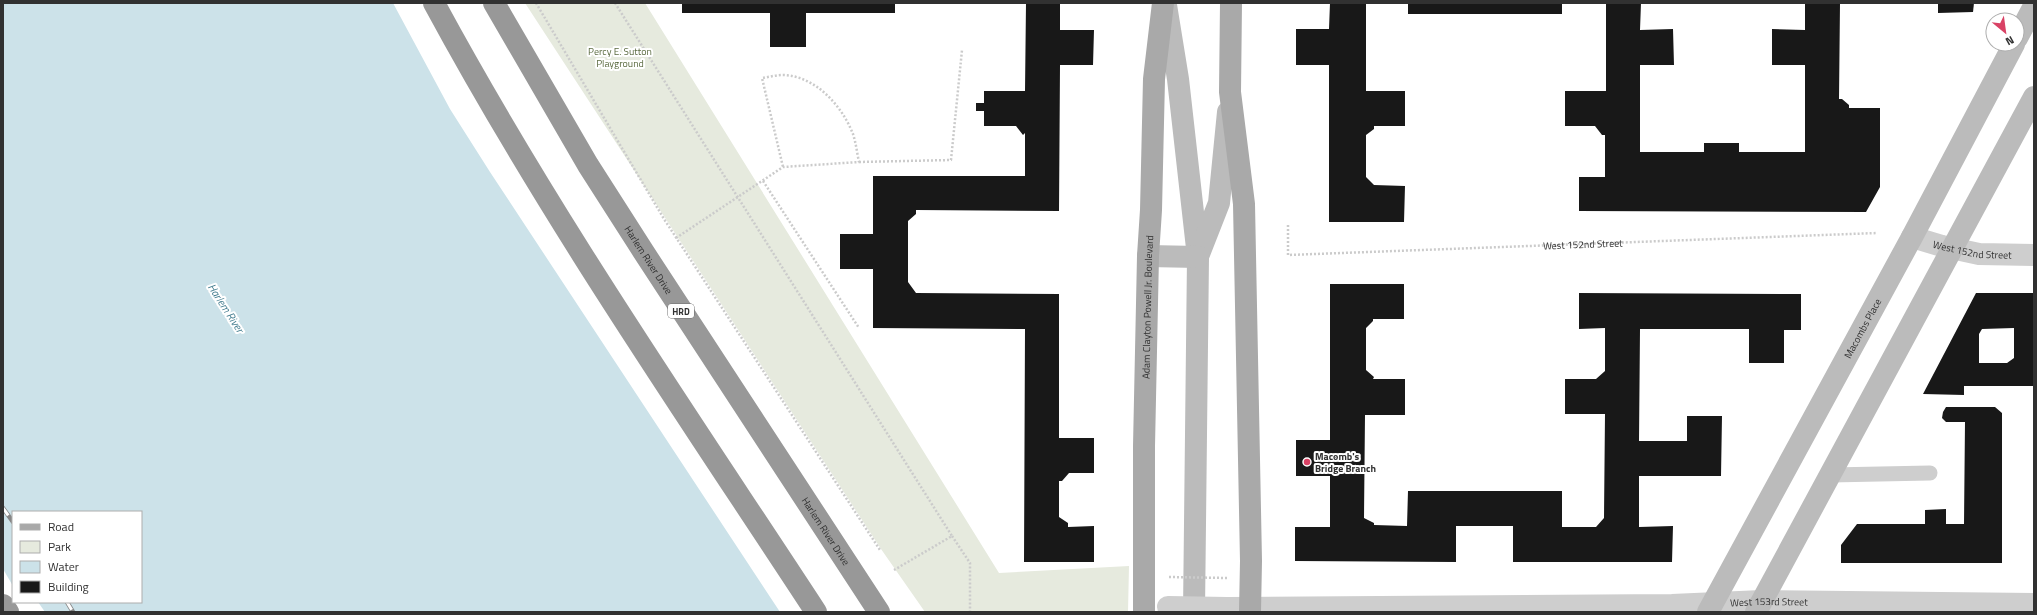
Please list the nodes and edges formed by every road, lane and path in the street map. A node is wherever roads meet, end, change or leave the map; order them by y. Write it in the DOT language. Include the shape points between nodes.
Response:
graph roads {
  1 [pos="434,3"];
  2 [pos="494,3"];
  3 [pos="536,3"];
  4 [pos="615,3"];
  5 [pos="1164,3"];
  6 [pos="1231,3"];
  7 [pos="2034,6"];
  8 [pos="2025,23"];
  9 [pos="962,50"];
  10 [pos="2010,52"];
  11 [pos="1230,92"];
  12 [pos="2034,97"];
  13 [pos="859,162"];
  14 [pos="783,167"];
  15 [pos="763,181"];
  16 [pos="738,198"];
  17 [pos="1288,225"];
  18 [pos="1877,233"];
  19 [pos="676,238"];
  20 [pos="1912,238"];
  21 [pos="1954,248"];
  22 [pos="2034,255"];
  23 [pos="1148,256"];
  24 [pos="1198,256"];
  25 [pos="859,328"];
  26 [pos="1930,473"];
  27 [pos="1830,475"];
  28 [pos="952,536"];
  29 [pos="880,550"];
  30 [pos="894,570"];
  31 [pos="1169,577"];
  32 [pos="1227,578"];
  33 [pos="3,604"];
  34 [pos="2034,604"];
  35 [pos="1711,607"];
  36 [pos="1759,607"];
  37 [pos="1144,610"];
  38 [pos="1250,610"];
  39 [pos="8,612"];
  40 [pos="816,612"];
  41 [pos="878,612"];
  42 [pos="970,612"];
  43 [pos="1194,612"];
  1 -- 40 [label="highway" via="493,107 586,260"];
  2 -- 41 [label="highway, Harlem River Drive / HRD" via="588,165"];
  3 -- 19 [label="path"];
  4 -- 16 [label="path"];
  5 -- 23 [label="main road, Adam Clayton Powell Jr. Boulevard" via="1154,79"];
  5 -- 24 [label="main road, Adam Clayton Powell Jr. Boulevard" via="1178,80"];
  6 -- 11 [label="main road, Adam Clayton Powell Jr. Boulevard"];
  7 -- 8 [label="main road"];
  9 -- 13 [label="path" via="951,160"];
  10 -- 20 [label="main road, Macombs Place"];
  11 -- 24 [label="main road, Adam Clayton Powell Jr. Boulevard" via="1219,203"];
  11 -- 38 [label="main road, Adam Clayton Powell Jr. Boulevard" via="1244,204 1252,561"];
  12 -- 21 [label="main road"];
  13 -- 14 [label="path"];
  13 -- 14 [label="path" via="853,135 842,113 822,91 808,81 784,75 762,78"];
  14 -- 15 [label="path"];
  15 -- 16 [label="path"];
  15 -- 25 [label="path"];
  16 -- 19 [label="path"];
  16 -- 28 [label="path"];
  17 -- 18 [label="path, West 152nd Street" via="1288,255"];
  19 -- 29 [label="path"];
  20 -- 21 [label="street, West 152nd Street"];
  20 -- 35 [label="main road, Macombs Place"];
  21 -- 22 [label="street, West 152nd Street" via="1979,254"];
  21 -- 27 [label="main road"];
  23 -- 24 [label="main road"];
  23 -- 37 [label="main road, Adam Clayton Powell Jr. Boulevard"];
  24 -- 43 [label="main road, Adam Clayton Powell Jr. Boulevard"];
  26 -- 27 [label="lane"];
  27 -- 36 [label="main road"];
  28 -- 30 [label="path"];
  28 -- 42 [label="path" via="970,563"];
  31 -- 32 [label="path, bridge"];
  33 -- 39 [label="highway"];
  34 -- 36 [label="street, West 153rd Street"];
  35 -- 36 [label="street, West 153rd Street"];
  35 -- 38 [label="street, West 153rd Street" via="1672,605"];
  37 -- 38 [label="street, West 153rd Street, bridge" via="1168,607"];
}
